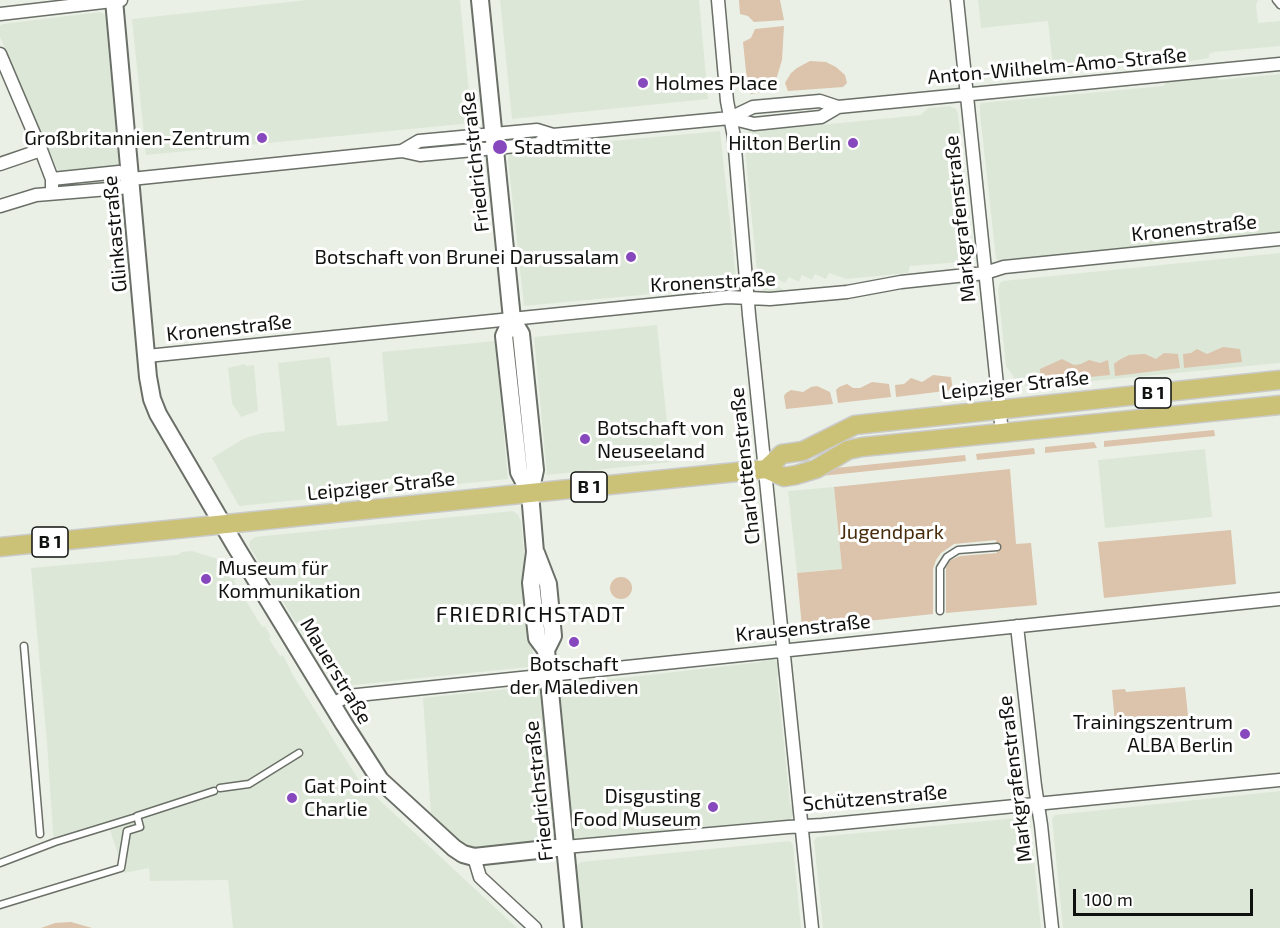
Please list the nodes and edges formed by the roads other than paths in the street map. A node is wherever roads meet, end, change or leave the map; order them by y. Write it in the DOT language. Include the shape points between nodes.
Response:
graph roads {
  1 [pos="116,0"];
  2 [pos="480,0"];
  3 [pos="718,0"];
  4 [pos="957,0"];
  5 [pos="1276,0"];
  6 [pos="1280,5"];
  7 [pos="0,14"];
  8 [pos="0,54"];
  9 [pos="1280,64"];
  10 [pos="967,94"];
  11 [pos="730,118"];
  12 [pos="494,141"];
  13 [pos="41,150"];
  14 [pos="0,164"];
  15 [pos="52,178"];
  16 [pos="131,178"];
  17 [pos="52,193"];
  18 [pos="0,206"];
  19 [pos="1280,239"];
  20 [pos="985,273"];
  21 [pos="748,298"];
  22 [pos="512,319"];
  23 [pos="147,356"];
  24 [pos="1280,380"];
  25 [pos="1280,405"];
  26 [pos="999,409"];
  27 [pos="1002,433"];
  28 [pos="766,469"];
  29 [pos="530,493"];
  30 [pos="222,525"];
  31 [pos="0,547"];
  32 [pos="997,547"];
  33 [pos="1280,599"];
  34 [pos="940,611"];
  35 [pos="1017,626"];
  36 [pos="24,646"];
  37 [pos="784,650"];
  38 [pos="548,675"];
  39 [pos="332,704"];
  40 [pos="299,753"];
  41 [pos="1280,780"];
  42 [pos="1038,804"];
  43 [pos="134,818"];
  44 [pos="802,827"];
  45 [pos="40,834"];
  46 [pos="566,847"];
  47 [pos="474,857"];
  48 [pos="0,863"];
  49 [pos="0,905"];
  50 [pos="535,928"];
  51 [pos="573,928"];
  52 [pos="812,928"];
  53 [pos="1052,928"];
  1 -- 7 [label="street"];
  1 -- 16 [label="street, Glinkastraße"];
  2 -- 12 [label="street, Friedrichstraße"];
  3 -- 11 [label="street, Charlottenstraße"];
  4 -- 10 [label="street, Markgrafenstraße"];
  5 -- 6 [label="lane"];
  8 -- 13 [label="street"];
  9 -- 10 [label="street, Anton-Wilhelm-Amo-Straße"];
  10 -- 11 [label="street, Anton-Wilhelm-Amo-Straße" via="838,107 822,117 754,124"];
  10 -- 20 [label="street, Markgrafenstraße"];
  11 -- 12 [label="street, Anton-Wilhelm-Amo-Straße" via="550,135 537,130"];
  11 -- 21 [label="street, Charlottenstraße"];
  12 -- 16 [label="street, Anton-Wilhelm-Amo-Straße" via="418,141 402,151"];
  12 -- 22 [label="street, Friedrichstraße"];
  13 -- 14 [label="street"];
  13 -- 15 [label="street"];
  15 -- 16 [label="street, Anton-Wilhelm-Amo-Straße" via="119,172"];
  15 -- 17 [label="street"];
  16 -- 17 [label="street, Anton-Wilhelm-Amo-Straße" via="121,188"];
  16 -- 23 [label="street, Glinkastraße"];
  17 -- 18 [label="street, Anton-Wilhelm-Amo-Straße"];
  19 -- 20 [label="street, Kronenstraße" via="1004,267"];
  20 -- 21 [label="street, Kronenstraße" via="847,292"];
  20 -- 26 [label="street, Markgrafenstraße"];
  21 -- 22 [label="street, Kronenstraße"];
  21 -- 28 [label="street, Charlottenstraße"];
  22 -- 23 [label="street, Kronenstraße"];
  22 -- 29 [label="street, Friedrichstraße" via="505,339 519,472"];
  23 -- 30 [label="street, Mauerstraße" via="156,409"];
  24 -- 26 [label="main road, Leipziger Straße / B 1"];
  25 -- 27 [label="main road, Leipziger Straße / B 1"];
  26 -- 27 [label="street, Markgrafenstraße"];
  26 -- 28 [label="main road, Leipziger Straße / B 1" via="855,425 803,451 782,454"];
  27 -- 28 [label="main road, Leipziger Straße / B 1" via="862,447 816,468 784,477"];
  28 -- 29 [label="main road, Leipziger Straße / B 1"];
  28 -- 37 [label="street, Charlottenstraße"];
  29 -- 30 [label="main road, Leipziger Straße / B 1"];
  29 -- 38 [label="street, Friedrichstraße" via="536,635 546,650"];
  30 -- 31 [label="main road, Leipziger Straße / B 1"];
  30 -- 39 [label="street, Mauerstraße"];
  32 -- 34 [label="lane" via="958,550 947,557 940,568"];
  33 -- 35 [label="street, Krausenstraße"];
  35 -- 37 [label="street, Krausenstraße"];
  35 -- 42 [label="street, Markgrafenstraße"];
  36 -- 45 [label="lane"];
  37 -- 38 [label="street, Krausenstraße"];
  37 -- 44 [label="street, Charlottenstraße"];
  38 -- 39 [label="street, Krausenstraße" via="348,696"];
  38 -- 46 [label="street, Friedrichstraße"];
  39 -- 47 [label="street, Mauerstraße" via="380,780 454,848"];
  40 -- 49 [label="lane" via="249,784 217,790 137,816 140,827 127,831 121,868"];
  41 -- 42 [label="street, Schützenstraße"];
  42 -- 44 [label="street, Schützenstraße"];
  42 -- 53 [label="street, Markgrafenstraße"];
  43 -- 48 [label="lane"];
  44 -- 46 [label="street, Schützenstraße"];
  44 -- 52 [label="street, Charlottenstraße"];
  46 -- 47 [label="street, Schützenstraße"];
  46 -- 51 [label="street, Friedrichstraße"];
  47 -- 50 [label="street" via="480,877"];
}
